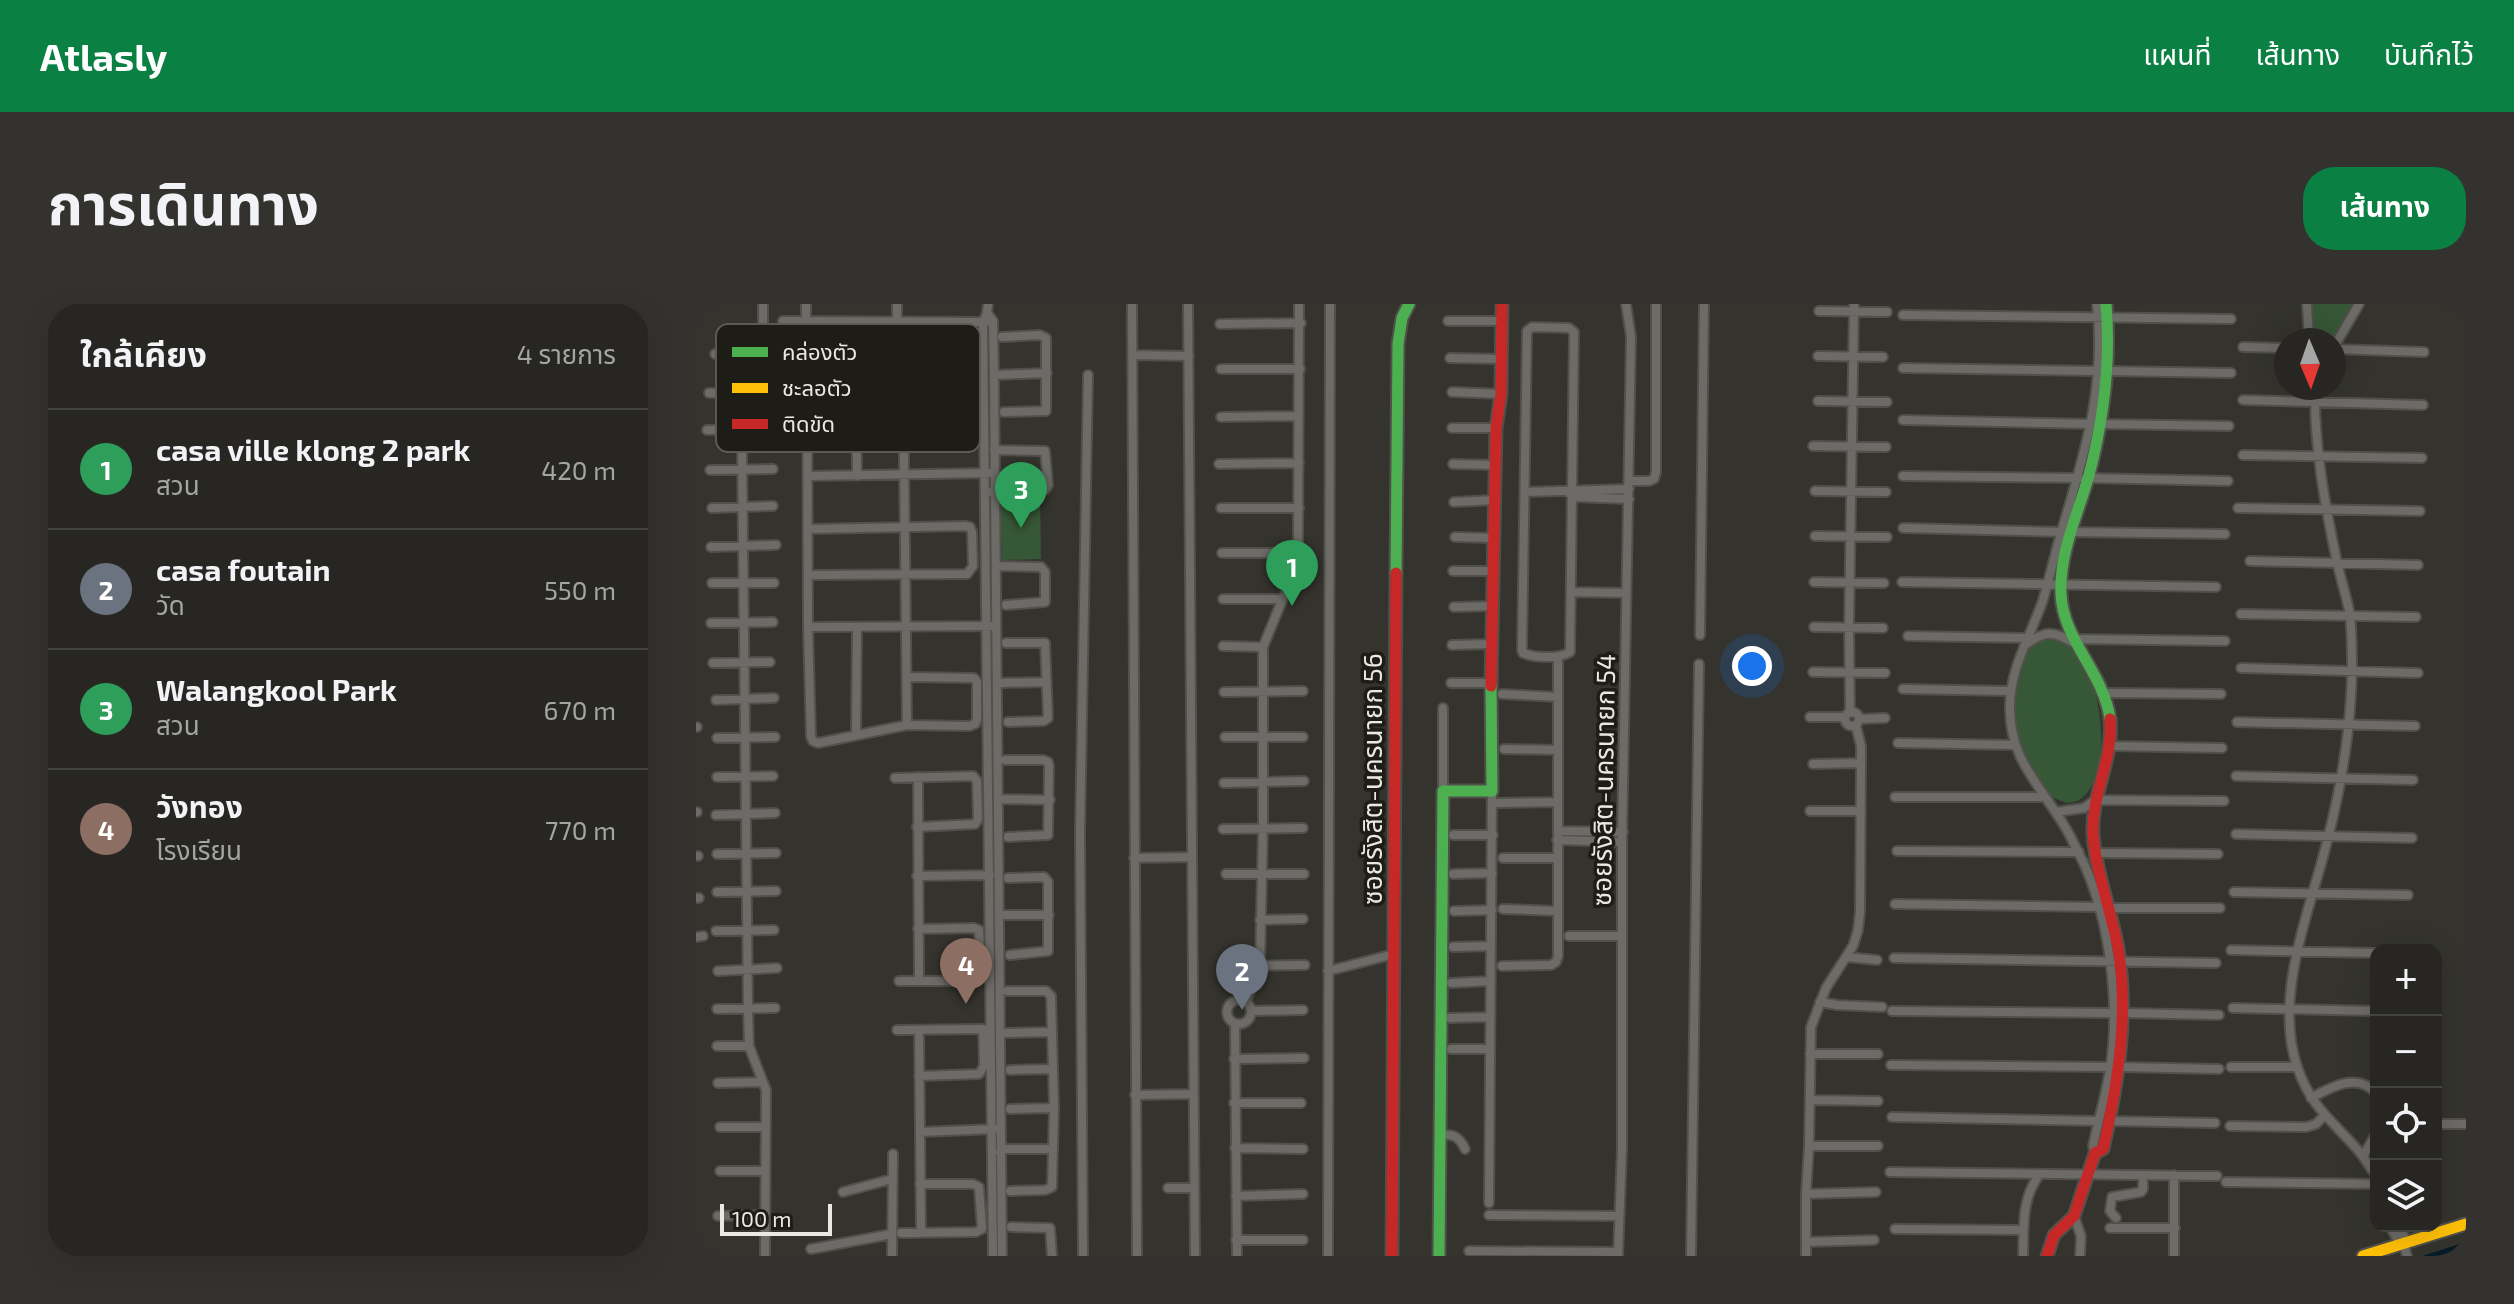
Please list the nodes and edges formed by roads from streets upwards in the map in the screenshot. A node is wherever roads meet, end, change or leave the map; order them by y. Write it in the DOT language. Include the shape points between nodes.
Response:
graph roads {
  1 [pos="763,304"];
  2 [pos="806,304"];
  3 [pos="897,304"];
  4 [pos="1132,304"];
  5 [pos="1188,304"];
  6 [pos="1299,304"];
  7 [pos="1330,304"];
  8 [pos="1409,304"];
  9 [pos="1502,304"];
  10 [pos="1626,304"];
  11 [pos="1656,304"];
  12 [pos="1704,304"];
  13 [pos="2097,304"];
  14 [pos="2106,304"];
  15 [pos="2307,304"];
  16 [pos="2359,304"];
  17 [pos="1854,308"];
  18 [pos="1819,311"];
  19 [pos="1887,312"];
  20 [pos="988,315"];
  21 [pos="1903,315"];
  22 [pos="2103,318"];
  23 [pos="2231,319"];
  24 [pos="783,321"];
  25 [pos="806,321"];
  26 [pos="1448,321"];
  27 [pos="1502,321"];
  28 [pos="897,322"];
  29 [pos="1301,323"];
  30 [pos="765,324"];
  31 [pos="1220,324"];
  32 [pos="2308,328"];
  33 [pos="2345,328"];
  34 [pos="1002,337"];
  35 [pos="2243,347"];
  36 [pos="2274,348"];
  37 [pos="2346,349"];
  38 [pos="2424,352"];
  39 [pos="1132,355"];
  40 [pos="1189,356"];
  41 [pos="1818,356"];
  42 [pos="1853,356"];
  43 [pos="1883,357"];
  44 [pos="1450,358"];
  45 [pos="1501,359"];
  46 [pos="1903,368"];
  47 [pos="1221,369"];
  48 [pos="1300,369"];
  49 [pos="2103,371"];
  50 [pos="1047,373"];
  51 [pos="2231,373"];
  52 [pos="994,375"];
  53 [pos="1088,375"];
  54 [pos="1452,392"];
  55 [pos="709,393"];
  56 [pos="716,393"];
  57 [pos="1501,394"];
  58 [pos="2243,400"];
  59 [pos="1818,401"];
  60 [pos="1853,401"];
  61 [pos="1887,402"];
  62 [pos="2315,402"];
  63 [pos="2423,405"];
  64 [pos="1004,412"];
  65 [pos="1299,416"];
  66 [pos="1221,417"];
  67 [pos="1903,420"];
  68 [pos="2097,424"];
  69 [pos="2229,426"];
  70 [pos="1452,428"];
  71 [pos="1496,428"];
  72 [pos="707,430"];
  73 [pos="716,430"];
  74 [pos="1813,446"];
  75 [pos="1852,447"];
  76 [pos="1886,447"];
  77 [pos="994,450"];
  78 [pos="743,452"];
  79 [pos="808,452"];
  80 [pos="857,452"];
  81 [pos="905,452"];
  82 [pos="2243,455"];
  83 [pos="2319,456"];
  84 [pos="2422,458"];
  85 [pos="1299,463"];
  86 [pos="1219,464"];
  87 [pos="1453,464"];
  88 [pos="1496,465"];
  89 [pos="743,469"];
  90 [pos="773,469"];
  91 [pos="710,470"];
  92 [pos="990,473"];
  93 [pos="905,475"];
  94 [pos="808,476"];
  95 [pos="857,476"];
  96 [pos="1903,476"];
  97 [pos="2084,478"];
  98 [pos="2228,481"];
  99 [pos="1629,490"];
  100 [pos="1815,491"];
  101 [pos="990,492"];
  102 [pos="1525,492"];
  103 [pos="1851,492"];
  104 [pos="1886,492"];
  105 [pos="1572,493"];
  106 [pos="1495,500"];
  107 [pos="1454,502"];
  108 [pos="773,506"];
  109 [pos="744,507"];
  110 [pos="712,508"];
  111 [pos="1221,508"];
  112 [pos="1299,508"];
  113 [pos="2238,508"];
  114 [pos="2327,510"];
  115 [pos="2420,511"];
  116 [pos="906,528"];
  117 [pos="1903,528"];
  118 [pos="808,529"];
  119 [pos="2067,532"];
  120 [pos="2225,534"];
  121 [pos="1815,536"];
  122 [pos="1455,537"];
  123 [pos="1851,537"];
  124 [pos="1887,537"];
  125 [pos="1494,538"];
  126 [pos="776,545"];
  127 [pos="744,546"];
  128 [pos="711,547"];
  129 [pos="1222,553"];
  130 [pos="1298,553"];
  131 [pos="2250,561"];
  132 [pos="2337,564"];
  133 [pos="2418,565"];
  134 [pos="996,566"];
  135 [pos="1453,571"];
  136 [pos="1493,571"];
  137 [pos="808,575"];
  138 [pos="906,575"];
  139 [pos="1814,582"];
  140 [pos="1902,582"];
  141 [pos="712,583"];
  142 [pos="745,583"];
  143 [pos="774,583"];
  144 [pos="1850,583"];
  145 [pos="1884,583"];
  146 [pos="2054,585"];
  147 [pos="2216,587"];
  148 [pos="1571,592"];
  149 [pos="1626,593"];
  150 [pos="1223,599"];
  151 [pos="1282,599"];
  152 [pos="1006,605"];
  153 [pos="1493,606"];
  154 [pos="1454,607"];
  155 [pos="2241,614"];
  156 [pos="2350,616"];
  157 [pos="2416,617"];
  158 [pos="773,622"];
  159 [pos="711,623"];
  160 [pos="745,623"];
  161 [pos="992,626"];
  162 [pos="808,627"];
  163 [pos="857,627"];
  164 [pos="906,627"];
  165 [pos="1814,627"];
  166 [pos="1849,627"];
  167 [pos="1883,628"];
  168 [pos="1700,635"];
  169 [pos="1908,636"];
  170 [pos="2225,641"];
  171 [pos="2025,642"];
  172 [pos="2075,642"];
  173 [pos="1006,643"];
  174 [pos="1491,644"];
  175 [pos="1452,645"];
  176 [pos="1223,646"];
  177 [pos="1263,647"];
  178 [pos="1558,656"];
  179 [pos="770,662"];
  180 [pos="713,663"];
  181 [pos="745,663"];
  182 [pos="1699,664"];
  183 [pos="2241,668"];
  184 [pos="2352,671"];
  185 [pos="1813,672"];
  186 [pos="1849,673"];
  187 [pos="1885,673"];
  188 [pos="2418,673"];
  189 [pos="908,677"];
  190 [pos="1047,682"];
  191 [pos="998,683"];
  192 [pos="1451,683"];
  193 [pos="1492,683"];
  194 [pos="1903,689"];
  195 [pos="1263,691"];
  196 [pos="1303,691"];
  197 [pos="2010,691"];
  198 [pos="1224,692"];
  199 [pos="2105,693"];
  200 [pos="1502,694"];
  201 [pos="2221,694"];
  202 [pos="1558,697"];
  203 [pos="774,698"];
  204 [pos="745,699"];
  205 [pos="716,700"];
  206 [pos="1443,708"];
  207 [pos="1848,715"];
  208 [pos="1810,717"];
  209 [pos="1885,718"];
  210 [pos="1008,722"];
  211 [pos="1858,722"];
  212 [pos="2237,722"];
  213 [pos="907,725"];
  214 [pos="2348,725"];
  215 [pos="2415,726"];
  216 [pos="856,735"];
  217 [pos="775,737"];
  218 [pos="1225,737"];
  219 [pos="1262,737"];
  220 [pos="1303,737"];
  221 [pos="717,738"];
  222 [pos="746,738"];
  223 [pos="1898,743"];
  224 [pos="2015,745"];
  225 [pos="2111,746"];
  226 [pos="2222,748"];
  227 [pos="1504,749"];
  228 [pos="1558,750"];
  229 [pos="1005,760"];
  230 [pos="1861,763"];
  231 [pos="1813,764"];
  232 [pos="746,776"];
  233 [pos="773,776"];
  234 [pos="2236,776"];
  235 [pos="717,777"];
  236 [pos="918,777"];
  237 [pos="895,778"];
  238 [pos="2341,779"];
  239 [pos="2413,780"];
  240 [pos="1304,781"];
  241 [pos="1263,782"];
  242 [pos="1224,783"];
  243 [pos="1443,791"];
  244 [pos="1492,791"];
  245 [pos="1895,797"];
  246 [pos="2044,797"];
  247 [pos="998,799"];
  248 [pos="1050,800"];
  249 [pos="2095,800"];
  250 [pos="2224,801"];
  251 [pos="1557,802"];
  252 [pos="1498,803"];
  253 [pos="1810,811"];
  254 [pos="1861,811"];
  255 [pos="2056,812"];
  256 [pos="775,813"];
  257 [pos="747,814"];
  258 [pos="716,815"];
  259 [pos="917,827"];
  260 [pos="1263,827"];
  261 [pos="1303,828"];
  262 [pos="1223,829"];
  263 [pos="2236,834"];
  264 [pos="1453,835"];
  265 [pos="1493,835"];
  266 [pos="1558,835"];
  267 [pos="2329,836"];
  268 [pos="1008,837"];
  269 [pos="1622,837"];
  270 [pos="2412,838"];
  271 [pos="1897,851"];
  272 [pos="2079,852"];
  273 [pos="776,853"];
  274 [pos="2095,853"];
  275 [pos="717,854"];
  276 [pos="747,854"];
  277 [pos="2218,854"];
  278 [pos="1192,857"];
  279 [pos="1134,858"];
  280 [pos="1503,858"];
  281 [pos="1557,858"];
  282 [pos="1262,873"];
  283 [pos="1492,873"];
  284 [pos="1226,874"];
  285 [pos="1304,874"];
  286 [pos="1453,874"];
  287 [pos="988,875"];
  288 [pos="917,876"];
  289 [pos="1004,876"];
  290 [pos="776,891"];
  291 [pos="717,892"];
  292 [pos="747,892"];
  293 [pos="2234,892"];
  294 [pos="2314,894"];
  295 [pos="2408,895"];
  296 [pos="1895,904"];
  297 [pos="2104,907"];
  298 [pos="2220,908"];
  299 [pos="1503,909"];
  300 [pos="1492,910"];
  301 [pos="1454,911"];
  302 [pos="1557,911"];
  303 [pos="999,915"];
  304 [pos="1049,915"];
  305 [pos="1303,919"];
  306 [pos="1260,920"];
  307 [pos="918,929"];
  308 [pos="747,930"];
  309 [pos="774,930"];
  310 [pos="716,931"];
  311 [pos="1569,936"];
  312 [pos="1622,936"];
  313 [pos="1491,946"];
  314 [pos="1453,947"];
  315 [pos="2231,950"];
  316 [pos="2298,952"];
  317 [pos="2370,953"];
  318 [pos="1394,954"];
  319 [pos="1010,955"];
  320 [pos="1847,957"];
  321 [pos="1894,958"];
  322 [pos="1877,960"];
  323 [pos="2115,961"];
  324 [pos="2216,963"];
  325 [pos="1260,965"];
  326 [pos="1305,965"];
  327 [pos="1227,966"];
  328 [pos="1502,966"];
  329 [pos="777,968"];
  330 [pos="748,969"];
  331 [pos="718,971"];
  332 [pos="1328,971"];
  333 [pos="899,981"];
  334 [pos="919,981"];
  335 [pos="1491,981"];
  336 [pos="1451,983"];
  337 [pos="1007,991"];
  338 [pos="1820,1002"];
  339 [pos="1248,1006"];
  340 [pos="1882,1007"];
  341 [pos="775,1008"];
  342 [pos="2233,1008"];
  343 [pos="717,1009"];
  344 [pos="748,1009"];
  345 [pos="2289,1009"];
  346 [pos="1303,1010"];
  347 [pos="1892,1011"];
  348 [pos="2370,1011"];
  349 [pos="2118,1013"];
  350 [pos="2219,1015"];
  351 [pos="1490,1017"];
  352 [pos="1450,1018"];
  353 [pos="1235,1024"];
  354 [pos="897,1030"];
  355 [pos="919,1030"];
  356 [pos="1052,1032"];
  357 [pos="1001,1033"];
  358 [pos="717,1046"];
  359 [pos="749,1046"];
  360 [pos="1451,1049"];
  361 [pos="1490,1049"];
  362 [pos="1810,1054"];
  363 [pos="1878,1054"];
  364 [pos="1304,1058"];
  365 [pos="1234,1059"];
  366 [pos="1891,1065"];
  367 [pos="2115,1067"];
  368 [pos="2231,1067"];
  369 [pos="2297,1067"];
  370 [pos="1053,1069"];
  371 [pos="2219,1069"];
  372 [pos="1010,1070"];
  373 [pos="919,1076"];
  374 [pos="763,1082"];
  375 [pos="718,1083"];
  376 [pos="2371,1088"];
  377 [pos="1193,1094"];
  378 [pos="1135,1095"];
  379 [pos="2311,1098"];
  380 [pos="1810,1100"];
  381 [pos="1878,1101"];
  382 [pos="1234,1103"];
  383 [pos="1301,1103"];
  384 [pos="1054,1108"];
  385 [pos="1010,1109"];
  386 [pos="2324,1116"];
  387 [pos="1892,1117"];
  388 [pos="2104,1121"];
  389 [pos="2215,1123"];
  390 [pos="2442,1124"];
  391 [pos="2466,1124"];
  392 [pos="2230,1126"];
  393 [pos="720,1127"];
  394 [pos="765,1127"];
  395 [pos="996,1129"];
  396 [pos="920,1132"];
  397 [pos="1440,1135"];
  398 [pos="2370,1144"];
  399 [pos="1809,1146"];
  400 [pos="1878,1146"];
  401 [pos="1235,1148"];
  402 [pos="1001,1149"];
  403 [pos="1053,1149"];
  404 [pos="1303,1149"];
  405 [pos="1465,1149"];
  406 [pos="893,1154"];
  407 [pos="2363,1156"];
  408 [pos="992,1170"];
  409 [pos="720,1171"];
  410 [pos="765,1171"];
  411 [pos="2370,1171"];
  412 [pos="1890,1172"];
  413 [pos="2040,1174"];
  414 [pos="2087,1174"];
  415 [pos="2143,1175"];
  416 [pos="2174,1175"];
  417 [pos="2217,1176"];
  418 [pos="892,1179"];
  419 [pos="2226,1182"];
  420 [pos="2370,1182"];
  421 [pos="920,1184"];
  422 [pos="1168,1188"];
  423 [pos="1194,1188"];
  424 [pos="1010,1191"];
  425 [pos="843,1192"];
  426 [pos="1876,1192"];
  427 [pos="1303,1194"];
  428 [pos="1806,1194"];
  429 [pos="1236,1196"];
  430 [pos="1489,1203"];
  431 [pos="765,1215"];
  432 [pos="1489,1215"];
  433 [pos="718,1216"];
  434 [pos="1619,1216"];
  435 [pos="2074,1216"];
  436 [pos="2116,1218"];
  437 [pos="2466,1224"];
  438 [pos="1011,1227"];
  439 [pos="2110,1228"];
  440 [pos="2175,1228"];
  441 [pos="1895,1229"];
  442 [pos="2023,1230"];
  443 [pos="921,1233"];
  444 [pos="897,1234"];
  445 [pos="1236,1240"];
  446 [pos="1303,1240"];
  447 [pos="1874,1240"];
  448 [pos="1806,1242"];
  449 [pos="2404,1248"];
  450 [pos="811,1249"];
  451 [pos="1469,1251"];
  452 [pos="1618,1254"];
  453 [pos="765,1256"];
  454 [pos="892,1256"];
  455 [pos="993,1256"];
  456 [pos="1002,1256"];
  457 [pos="1052,1256"];
  458 [pos="1083,1256"];
  459 [pos="1137,1256"];
  460 [pos="1195,1256"];
  461 [pos="1237,1256"];
  462 [pos="1328,1256"];
  463 [pos="1392,1256"];
  464 [pos="1439,1256"];
  465 [pos="1691,1256"];
  466 [pos="1806,1256"];
  467 [pos="2023,1256"];
  468 [pos="2047,1256"];
  469 [pos="2080,1256"];
  470 [pos="2174,1256"];
  471 [pos="2363,1256"];
  1 -- 30 [label="street"];
  2 -- 25 [label="street"];
  3 -- 28 [label="street"];
  4 -- 39 [label="street"];
  5 -- 40 [label="street"];
  6 -- 29 [label="street"];
  7 -- 332 [label="street"];
  8 -- 318 [label="street, ซอยรังสิต-นครนายก 56" via="1398,344"];
  9 -- 27 [label="street"];
  10 -- 99 [label="street, ซอยรังสิต-นครนายก 54" via="1631,337"];
  11 -- 99 [label="street" via="1656,472 1654,479"];
  12 -- 168 [label="street"];
  13 -- 22 [label="street"];
  14 -- 22 [label="street"];
  15 -- 32 [label="street"];
  16 -- 33 [label="street"];
  17 -- 18 [label="street"];
  17 -- 19 [label="street"];
  17 -- 42 [label="street"];
  20 -- 28 [label="street"];
  20 -- 52 [label="street"];
  20 -- 92 [label="street"];
  21 -- 22 [label="street"];
  22 -- 23 [label="street"];
  22 -- 49 [label="street"];
  24 -- 25 [label="street"];
  25 -- 28 [label="street"];
  26 -- 27 [label="street"];
  27 -- 45 [label="street"];
  29 -- 31 [label="street"];
  29 -- 48 [label="street"];
  34 -- 50 [label="street" via="1044,336"];
  35 -- 36 [label="street"];
  37 -- 38 [label="street"];
  39 -- 40 [label="street"];
  39 -- 279 [label="street"];
  40 -- 278 [label="street"];
  41 -- 42 [label="street"];
  42 -- 43 [label="street"];
  42 -- 60 [label="street"];
  44 -- 45 [label="street"];
  45 -- 57 [label="street"];
  46 -- 49 [label="street"];
  47 -- 48 [label="street"];
  48 -- 65 [label="street"];
  49 -- 51 [label="street"];
  49 -- 68 [label="street"];
  50 -- 52 [label="street"];
  50 -- 64 [label="street" via="1046,411"];
  52 -- 77 [label="street"];
  53 -- 458 [label="street" via="1080,834"];
  54 -- 57 [label="street"];
  55 -- 56 [label="street"];
  57 -- 71 [label="street"];
  58 -- 62 [label="street"];
  59 -- 60 [label="street"];
  60 -- 61 [label="street"];
  60 -- 75 [label="street"];
  62 -- 63 [label="street"];
  62 -- 83 [label="street"];
  65 -- 66 [label="street"];
  65 -- 85 [label="street"];
  67 -- 68 [label="street"];
  68 -- 69 [label="street"];
  68 -- 97 [label="street"];
  70 -- 71 [label="street"];
  71 -- 88 [label="street"];
  72 -- 73 [label="street"];
  74 -- 75 [label="street"];
  75 -- 76 [label="street"];
  75 -- 103 [label="street"];
  77 -- 92 [label="street"];
  77 -- 101 [label="street" via="1045,451 1048,485 1045,490"];
  78 -- 89 [label="street"];
  79 -- 94 [label="street"];
  80 -- 95 [label="street"];
  81 -- 93 [label="street"];
  82 -- 83 [label="street"];
  83 -- 84 [label="street"];
  83 -- 114 [label="street"];
  85 -- 86 [label="street"];
  85 -- 112 [label="street"];
  87 -- 88 [label="street"];
  88 -- 106 [label="street"];
  89 -- 90 [label="street"];
  89 -- 91 [label="street"];
  89 -- 109 [label="street"];
  92 -- 93 [label="street"];
  92 -- 101 [label="street"];
  93 -- 95 [label="street"];
  93 -- 116 [label="street"];
  94 -- 95 [label="street"];
  94 -- 118 [label="street"];
  96 -- 97 [label="street"];
  97 -- 98 [label="street"];
  97 -- 119 [label="street"];
  99 -- 105 [label="street"];
  99 -- 149 [label="street, ซอยรังสิต-นครนายก 54"];
  100 -- 103 [label="street"];
  101 -- 134 [label="street"];
  101 -- 161 [label="street"];
  102 -- 105 [label="street"];
  102 -- 105 [label="street" via="1527,331 1532,327 1574,332"];
  102 -- 178 [label="street" via="1523,653"];
  103 -- 104 [label="street"];
  103 -- 123 [label="street"];
  105 -- 148 [label="street"];
  106 -- 107 [label="street"];
  106 -- 125 [label="street"];
  108 -- 109 [label="street"];
  109 -- 110 [label="street"];
  109 -- 127 [label="street"];
  111 -- 112 [label="street"];
  112 -- 130 [label="street"];
  113 -- 114 [label="street"];
  114 -- 115 [label="street"];
  114 -- 132 [label="street"];
  116 -- 118 [label="street"];
  116 -- 138 [label="street"];
  116 -- 138 [label="street" via="970,527 973,543 973,566 967,574"];
  117 -- 119 [label="street"];
  118 -- 137 [label="street"];
  119 -- 120 [label="street"];
  119 -- 146 [label="street"];
  121 -- 123 [label="street"];
  122 -- 125 [label="street"];
  123 -- 124 [label="street"];
  123 -- 144 [label="street"];
  125 -- 136 [label="street"];
  126 -- 127 [label="street"];
  127 -- 128 [label="street"];
  127 -- 142 [label="street"];
  129 -- 130 [label="street"];
  130 -- 151 [label="street"];
  131 -- 132 [label="street"];
  132 -- 133 [label="street"];
  132 -- 156 [label="street"];
  134 -- 152 [label="street" via="1041,567 1045,572 1043,604"];
  134 -- 161 [label="street"];
  135 -- 136 [label="street"];
  136 -- 153 [label="street"];
  137 -- 138 [label="street"];
  137 -- 162 [label="street"];
  138 -- 164 [label="street"];
  139 -- 144 [label="street"];
  140 -- 146 [label="street"];
  141 -- 142 [label="street"];
  142 -- 143 [label="street"];
  142 -- 160 [label="street"];
  144 -- 145 [label="street"];
  144 -- 166 [label="street"];
  146 -- 147 [label="street"];
  146 -- 171 [label="street"];
  146 -- 172 [label="street"];
  148 -- 149 [label="street"];
  148 -- 178 [label="street" via="1570,652"];
  149 -- 269 [label="street, ซอยรังสิต-นครนายก 54"];
  150 -- 151 [label="street"];
  151 -- 177 [label="street"];
  153 -- 154 [label="street"];
  153 -- 174 [label="street"];
  155 -- 156 [label="street"];
  156 -- 157 [label="street"];
  156 -- 184 [label="street"];
  158 -- 160 [label="street"];
  159 -- 160 [label="street"];
  160 -- 181 [label="street"];
  161 -- 164 [label="street"];
  161 -- 191 [label="street"];
  161 -- 287 [label="street"];
  162 -- 163 [label="street"];
  162 -- 216 [label="street" via="811,737 818,743"];
  163 -- 164 [label="street"];
  163 -- 216 [label="street"];
  164 -- 189 [label="street"];
  165 -- 166 [label="street"];
  166 -- 167 [label="street"];
  166 -- 186 [label="street"];
  169 -- 171 [label="street"];
  170 -- 172 [label="street"];
  171 -- 172 [label="street" via="2050,633"];
  171 -- 197 [label="street"];
  172 -- 199 [label="street"];
  173 -- 190 [label="street" via="1045,643"];
  174 -- 175 [label="street"];
  174 -- 193 [label="street"];
  176 -- 177 [label="street"];
  177 -- 195 [label="street"];
  178 -- 202 [label="street"];
  179 -- 181 [label="street"];
  180 -- 181 [label="street"];
  181 -- 204 [label="street"];
  182 -- 465 [label="street"];
  183 -- 184 [label="street"];
  184 -- 188 [label="street"];
  184 -- 214 [label="street"];
  185 -- 186 [label="street"];
  186 -- 187 [label="street"];
  186 -- 207 [label="street"];
  189 -- 213 [label="street"];
  189 -- 213 [label="street" via="974,678 977,719 969,726"];
  190 -- 191 [label="street"];
  190 -- 210 [label="street" via="1047,720"];
  191 -- 247 [label="street"];
  192 -- 193 [label="street"];
  193 -- 244 [label="street"];
  194 -- 197 [label="street"];
  195 -- 196 [label="street"];
  195 -- 198 [label="street"];
  195 -- 219 [label="street"];
  197 -- 224 [label="street"];
  199 -- 201 [label="street"];
  199 -- 225 [label="street"];
  200 -- 202 [label="street"];
  202 -- 228 [label="street"];
  203 -- 204 [label="street"];
  204 -- 205 [label="street"];
  204 -- 222 [label="street"];
  206 -- 243 [label="street"];
  207 -- 208 [label="street"];
  207 -- 211 [label="street" via="1846,724"];
  209 -- 211 [label="street"];
  211 -- 230 [label="street"];
  212 -- 214 [label="street"];
  213 -- 216 [label="street"];
  214 -- 215 [label="street"];
  214 -- 238 [label="street"];
  217 -- 222 [label="street"];
  218 -- 219 [label="street"];
  219 -- 220 [label="street"];
  219 -- 241 [label="street"];
  221 -- 222 [label="street"];
  222 -- 232 [label="street"];
  223 -- 224 [label="street"];
  224 -- 246 [label="street"];
  225 -- 226 [label="street"];
  225 -- 249 [label="street"];
  227 -- 228 [label="street"];
  228 -- 251 [label="street"];
  229 -- 248 [label="street" via="1048,762"];
  230 -- 231 [label="street"];
  230 -- 254 [label="street"];
  232 -- 233 [label="street"];
  232 -- 235 [label="street"];
  232 -- 257 [label="street"];
  234 -- 238 [label="street"];
  236 -- 237 [label="street"];
  236 -- 259 [label="street"];
  236 -- 259 [label="street" via="975,777 978,819 975,824"];
  238 -- 239 [label="street"];
  238 -- 267 [label="street"];
  240 -- 241 [label="street"];
  241 -- 242 [label="street"];
  241 -- 260 [label="street"];
  243 -- 244 [label="street"];
  243 -- 397 [label="street"];
  244 -- 265 [label="street"];
  245 -- 246 [label="street"];
  246 -- 255 [label="street"];
  247 -- 248 [label="street"];
  247 -- 289 [label="street"];
  248 -- 268 [label="street" via="1048,835"];
  249 -- 250 [label="street"];
  249 -- 255 [label="street" via="2084,808"];
  249 -- 274 [label="street"];
  251 -- 252 [label="street"];
  251 -- 266 [label="street"];
  253 -- 254 [label="street"];
  254 -- 320 [label="street" via="1860,912"];
  255 -- 272 [label="street"];
  256 -- 257 [label="street"];
  257 -- 258 [label="street"];
  257 -- 276 [label="street"];
  259 -- 288 [label="street"];
  260 -- 261 [label="street"];
  260 -- 262 [label="street"];
  260 -- 282 [label="street"];
  263 -- 267 [label="street"];
  264 -- 265 [label="street"];
  265 -- 283 [label="street"];
  266 -- 269 [label="street"];
  266 -- 281 [label="street"];
  267 -- 270 [label="street"];
  267 -- 294 [label="street"];
  269 -- 312 [label="street, ซอยรังสิต-นครนายก 54"];
  271 -- 272 [label="street"];
  272 -- 297 [label="street"];
  273 -- 276 [label="street"];
  274 -- 277 [label="street"];
  274 -- 297 [label="street"];
  275 -- 276 [label="street"];
  276 -- 292 [label="street"];
  278 -- 279 [label="street"];
  278 -- 377 [label="street"];
  279 -- 378 [label="street"];
  280 -- 281 [label="street"];
  281 -- 302 [label="street"];
  282 -- 284 [label="street"];
  282 -- 285 [label="street"];
  282 -- 306 [label="street"];
  283 -- 286 [label="street"];
  283 -- 300 [label="street"];
  287 -- 288 [label="street"];
  287 -- 289 [label="street"];
  287 -- 395 [label="street"];
  288 -- 307 [label="street"];
  289 -- 303 [label="street"];
  289 -- 304 [label="street" via="1047,879"];
  290 -- 292 [label="street"];
  291 -- 292 [label="street"];
  292 -- 308 [label="street"];
  293 -- 294 [label="street"];
  294 -- 295 [label="street"];
  294 -- 316 [label="street"];
  296 -- 297 [label="street"];
  297 -- 298 [label="street"];
  297 -- 323 [label="street"];
  299 -- 302 [label="street"];
  300 -- 301 [label="street"];
  300 -- 313 [label="street"];
  302 -- 328 [label="street" via="1556,962"];
  303 -- 304 [label="street"];
  303 -- 357 [label="street"];
  304 -- 319 [label="street" via="1048,951"];
  305 -- 306 [label="street"];
  306 -- 325 [label="street"];
  307 -- 334 [label="street"];
  307 -- 334 [label="street" via="979,930 981,977"];
  308 -- 309 [label="street"];
  308 -- 310 [label="street"];
  308 -- 330 [label="street"];
  311 -- 312 [label="street"];
  312 -- 434 [label="street, ซอยรังสิต-นครนายก 54"];
  313 -- 314 [label="street"];
  313 -- 335 [label="street"];
  315 -- 316 [label="street"];
  316 -- 317 [label="street"];
  316 -- 345 [label="street"];
  318 -- 332 [label="street"];
  318 -- 463 [label="street, ซอยรังสิต-นครนายก 56"];
  320 -- 322 [label="street"];
  320 -- 338 [label="street"];
  321 -- 323 [label="street"];
  323 -- 324 [label="street"];
  323 -- 349 [label="street"];
  325 -- 326 [label="street"];
  325 -- 327 [label="street"];
  325 -- 339 [label="street"];
  329 -- 330 [label="street"];
  330 -- 331 [label="street"];
  330 -- 344 [label="street"];
  332 -- 462 [label="street"];
  333 -- 334 [label="street"];
  335 -- 336 [label="street"];
  335 -- 351 [label="street"];
  337 -- 356 [label="street" via="1050,993"];
  338 -- 340 [label="street"];
  338 -- 362 [label="street" via="1811,1027"];
  339 -- 346 [label="street"];
  339 -- 353 [label="street" via="1247,1021"];
  339 -- 353 [label="street" via="1234,1001 1228,1007"];
  341 -- 344 [label="street"];
  342 -- 345 [label="street"];
  343 -- 344 [label="street"];
  344 -- 359 [label="street"];
  345 -- 348 [label="street"];
  345 -- 369 [label="street"];
  347 -- 349 [label="street"];
  349 -- 350 [label="street"];
  349 -- 367 [label="street"];
  351 -- 352 [label="street"];
  351 -- 361 [label="street"];
  353 -- 365 [label="street"];
  354 -- 355 [label="street"];
  355 -- 373 [label="street"];
  355 -- 373 [label="street" via="983,1029 984,1066 979,1074"];
  356 -- 357 [label="street"];
  356 -- 370 [label="street"];
  357 -- 395 [label="street"];
  358 -- 359 [label="street"];
  359 -- 374 [label="street"];
  360 -- 361 [label="street"];
  361 -- 430 [label="street"];
  362 -- 363 [label="street"];
  362 -- 380 [label="street"];
  364 -- 365 [label="street"];
  365 -- 382 [label="street"];
  366 -- 367 [label="street"];
  367 -- 371 [label="street"];
  367 -- 388 [label="street"];
  368 -- 369 [label="street"];
  369 -- 379 [label="street"];
  370 -- 372 [label="street"];
  370 -- 384 [label="street"];
  373 -- 396 [label="street"];
  374 -- 375 [label="street"];
  374 -- 394 [label="street"];
  376 -- 379 [label="street" via="2347,1082"];
  377 -- 378 [label="street"];
  377 -- 423 [label="street"];
  378 -- 459 [label="street"];
  379 -- 386 [label="street"];
  380 -- 381 [label="street"];
  380 -- 399 [label="street"];
  382 -- 383 [label="street"];
  382 -- 401 [label="street"];
  384 -- 385 [label="street"];
  384 -- 403 [label="street"];
  386 -- 392 [label="street" via="2306,1127"];
  386 -- 407 [label="street"];
  387 -- 388 [label="street"];
  388 -- 389 [label="street"];
  388 -- 414 [label="street" via="2103,1149 2095,1153"];
  390 -- 391 [label="street"];
  393 -- 394 [label="street"];
  394 -- 410 [label="street"];
  395 -- 396 [label="street"];
  395 -- 402 [label="street"];
  395 -- 408 [label="street"];
  396 -- 421 [label="street"];
  397 -- 405 [label="street" via="1458,1137"];
  397 -- 464 [label="street"];
  398 -- 407 [label="street"];
  399 -- 400 [label="street"];
  399 -- 428 [label="street"];
  401 -- 404 [label="street"];
  401 -- 429 [label="street"];
  402 -- 403 [label="street"];
  402 -- 408 [label="street"];
  402 -- 456 [label="street"];
  403 -- 424 [label="street" via="1052,1187"];
  406 -- 418 [label="street"];
  407 -- 411 [label="street"];
  408 -- 455 [label="street"];
  409 -- 410 [label="street"];
  410 -- 431 [label="street"];
  412 -- 413 [label="street"];
  413 -- 414 [label="street"];
  413 -- 442 [label="street" via="2028,1191"];
  414 -- 415 [label="street"];
  414 -- 435 [label="street"];
  415 -- 416 [label="street"];
  415 -- 436 [label="street" via="2141,1192 2112,1197 2110,1211"];
  416 -- 417 [label="street"];
  416 -- 440 [label="street"];
  418 -- 425 [label="street"];
  418 -- 444 [label="street"];
  419 -- 420 [label="street"];
  421 -- 443 [label="street"];
  421 -- 443 [label="street" via="976,1184 982,1204 981,1231"];
  422 -- 423 [label="street"];
  423 -- 460 [label="street"];
  426 -- 428 [label="street"];
  427 -- 429 [label="street"];
  428 -- 448 [label="street"];
  429 -- 445 [label="street"];
  431 -- 433 [label="street"];
  431 -- 453 [label="street"];
  432 -- 434 [label="street"];
  434 -- 452 [label="street, ซอยรังสิต-นครนายก 54"];
  435 -- 468 [label="street" via="2054,1235"];
  435 -- 469 [label="street"];
  437 -- 449 [label="street"];
  438 -- 457 [label="street" via="1050,1228"];
  439 -- 440 [label="street"];
  440 -- 470 [label="street"];
  441 -- 442 [label="street"];
  442 -- 467 [label="street"];
  443 -- 444 [label="street"];
  444 -- 450 [label="street"];
  444 -- 454 [label="street"];
  445 -- 446 [label="street"];
  445 -- 461 [label="street"];
  447 -- 448 [label="street"];
  448 -- 466 [label="street"];
  449 -- 471 [label="street"];
  451 -- 452 [label="street"];
}
